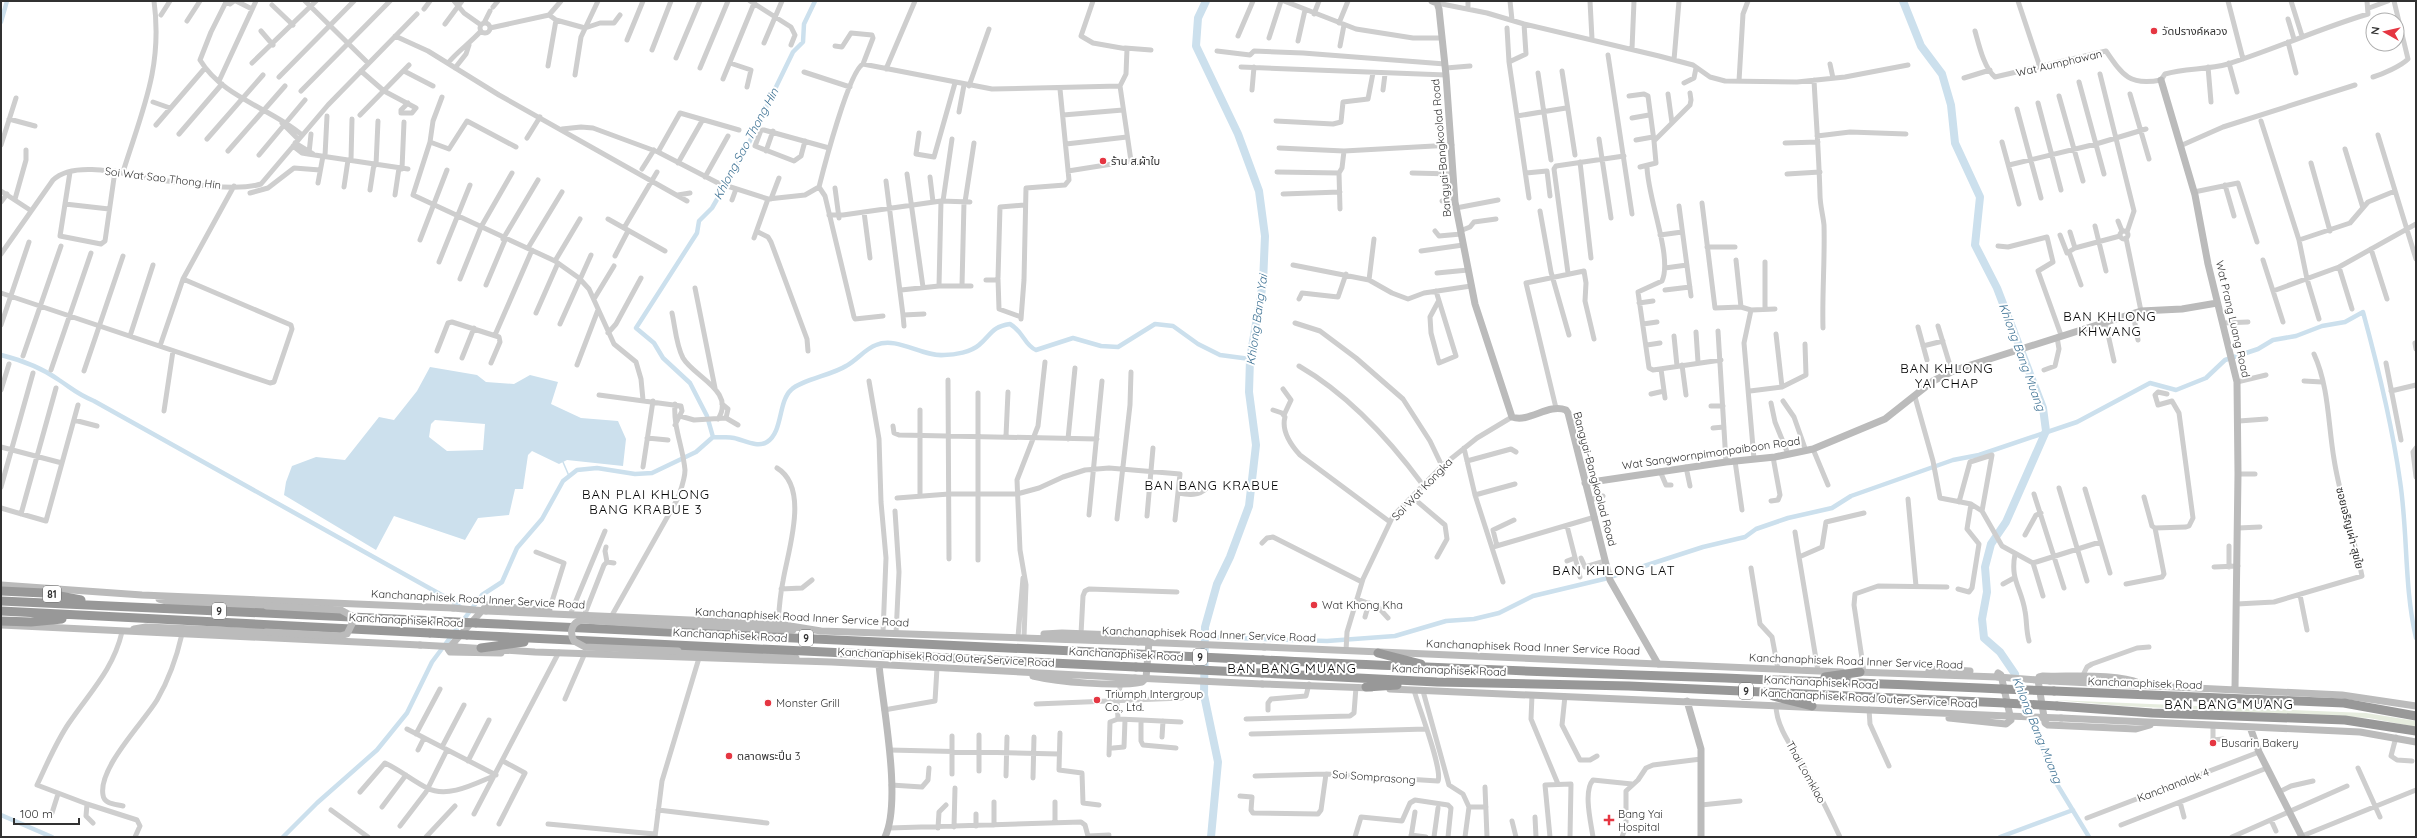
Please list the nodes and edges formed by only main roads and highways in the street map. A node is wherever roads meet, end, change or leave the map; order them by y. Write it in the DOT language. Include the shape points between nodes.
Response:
graph roads {
  1 [pos="1434,2"];
  2 [pos="2161,80"];
  3 [pos="2217,303"];
  4 [pos="1585,483"];
  5 [pos="1,584"];
  6 [pos="1,591"];
  7 [pos="142,595"];
  8 [pos="1,601"];
  9 [pos="174,603"];
  10 [pos="102,605"];
  11 [pos="189,609"];
  12 [pos="1,612"];
  13 [pos="561,614"];
  14 [pos="86,616"];
  15 [pos="1,621"];
  16 [pos="1,625"];
  17 [pos="821,631"];
  18 [pos="123,632"];
  19 [pos="1024,637"];
  20 [pos="545,639"];
  21 [pos="481,648"];
  22 [pos="517,651"];
  23 [pos="1378,653"];
  24 [pos="832,662"];
  25 [pos="1658,664"];
  26 [pos="879,665"];
  27 [pos="1439,669"];
  28 [pos="1016,672"];
  29 [pos="1862,672"];
  30 [pos="1913,674"];
  31 [pos="1800,680"];
  32 [pos="1437,682"];
  33 [pos="2145,686"];
  34 [pos="1366,687"];
  35 [pos="2235,689"];
  36 [pos="1754,691"];
  37 [pos="1688,701"];
  38 [pos="1812,706"];
  39 [pos="2416,706"];
  40 [pos="1921,712"];
  41 [pos="2416,716"];
  42 [pos="2156,723"];
  43 [pos="2250,727"];
  44 [pos="2416,731"];
  45 [pos="2416,742"];
  46 [pos="2302,836"];
  47 [pos="885,837"];
  48 [pos="1701,837"];
  1 -- 4 [label="main road, Bangyai-Bangkoolad Road" via="1446,69 1454,200 1471,286 1487,345 1512,417 1519,418 1556,408 1566,410"];
  2 -- 3 [label="main road, Wat Prang Luang Road" via="2194,192"];
  3 -- 4 [label="main road, Wat Sangwornpimonpaiboon Road" via="2133,313 1952,372 1933,381 1885,418 1810,450"];
  3 -- 35 [label="main road, Wat Prang Luang Road" via="2232,355 2237,382 2239,421"];
  4 -- 25 [label="main road, Bangyai-Bangkoolad Road" via="1610,577"];
  5 -- 7 [label="main road, Kanchanaphisek Road Inner Service Road"];
  6 -- 10 [label="highway, 81" via="55,595"];
  7 -- 9 [label="main road"];
  7 -- 13 [label="main road, Kanchanaphisek Road Inner Service Road, bridge"];
  8 -- 10 [label="highway, Kanchanaphisek Road / 9"];
  9 -- 11 [label="highway"];
  9 -- 18 [label="main road, bridge" via="341,610 350,615 352,624 347,634 340,636 146,627"];
  10 -- 11 [label="highway, Kanchanaphisek Road / 9"];
  11 -- 27 [label="highway, Kanchanaphisek Road / 9, bridge"];
  12 -- 14 [label="highway, Kanchanaphisek Road / 9"];
  13 -- 17 [label="main road, Kanchanaphisek Road Inner Service Road" via="778,624"];
  13 -- 22 [label="main road" via="487,605 448,649 450,652 491,654"];
  14 -- 15 [label="highway" via="40,622"];
  14 -- 20 [label="highway, Kanchanaphisek Road / 9, bridge"];
  16 -- 18 [label="main road, Kanchanaphisek Road Outer Service Road"];
  17 -- 19 [label="main road, Kanchanaphisek Road Inner Service Road"];
  17 -- 24 [label="main road, bridge" via="582,620 576,623 572,631 574,641 585,647 777,656"];
  18 -- 21 [label="main road, Kanchanaphisek Road Outer Service Road, bridge"];
  19 -- 23 [label="main road, Kanchanaphisek Road Inner Service Road, bridge"];
  19 -- 28 [label="main road" via="1056,633 1147,637 1149,642 1144,680 1121,683 1058,681"];
  20 -- 21 [label="highway"];
  20 -- 32 [label="highway, Kanchanaphisek Road / 9, bridge"];
  21 -- 22 [label="main road, Kanchanaphisek Road Outer Service Road"];
  22 -- 24 [label="main road, Kanchanaphisek Road Outer Service Road"];
  23 -- 25 [label="main road, Kanchanaphisek Road Inner Service Road"];
  23 -- 27 [label="highway"];
  24 -- 26 [label="main road, Kanchanaphisek Road Outer Service Road"];
  25 -- 29 [label="main road, Kanchanaphisek Road Inner Service Road"];
  26 -- 28 [label="main road, Kanchanaphisek Road Outer Service Road"];
  26 -- 47 [label="main road" via="889,750 892,815"];
  27 -- 31 [label="highway, Kanchanaphisek Road / 9"];
  28 -- 34 [label="main road, Kanchanaphisek Road Outer Service Road, bridge"];
  29 -- 30 [label="main road, Kanchanaphisek Road Inner Service Road"];
  29 -- 31 [label="highway"];
  30 -- 33 [label="main road, Kanchanaphisek Road Inner Service Road, bridge"];
  30 -- 40 [label="main road" via="1938,669 1999,673 2011,720 2006,724 1940,717"];
  31 -- 41 [label="highway, Kanchanaphisek Road / 9, bridge" via="2344,703"];
  32 -- 34 [label="highway"];
  32 -- 36 [label="highway, Kanchanaphisek Road / 9"];
  33 -- 35 [label="main road, Kanchanaphisek Road Inner Service Road"];
  33 -- 42 [label="main road" via="2125,679 2039,677 2040,694 2048,725 2136,729"];
  34 -- 37 [label="main road, Kanchanaphisek Road Outer Service Road"];
  35 -- 39 [label="main road, Kanchanaphisek Road Inner Service Road" via="2342,695"];
  36 -- 38 [label="highway"];
  36 -- 44 [label="highway, Kanchanaphisek Road / 9, bridge" via="2152,713 2345,720"];
  37 -- 38 [label="main road, Kanchanaphisek Road Outer Service Road"];
  37 -- 48 [label="main road" via="1699,740 1701,760"];
  38 -- 40 [label="main road, Kanchanaphisek Road Outer Service Road"];
  40 -- 42 [label="main road, Kanchanaphisek Road Outer Service Road, bridge"];
  42 -- 43 [label="main road, Kanchanaphisek Road Outer Service Road"];
  43 -- 45 [label="main road, Kanchanaphisek Road Outer Service Road" via="2360,732"];
  43 -- 46 [label="main road" via="2259,752"];
}
